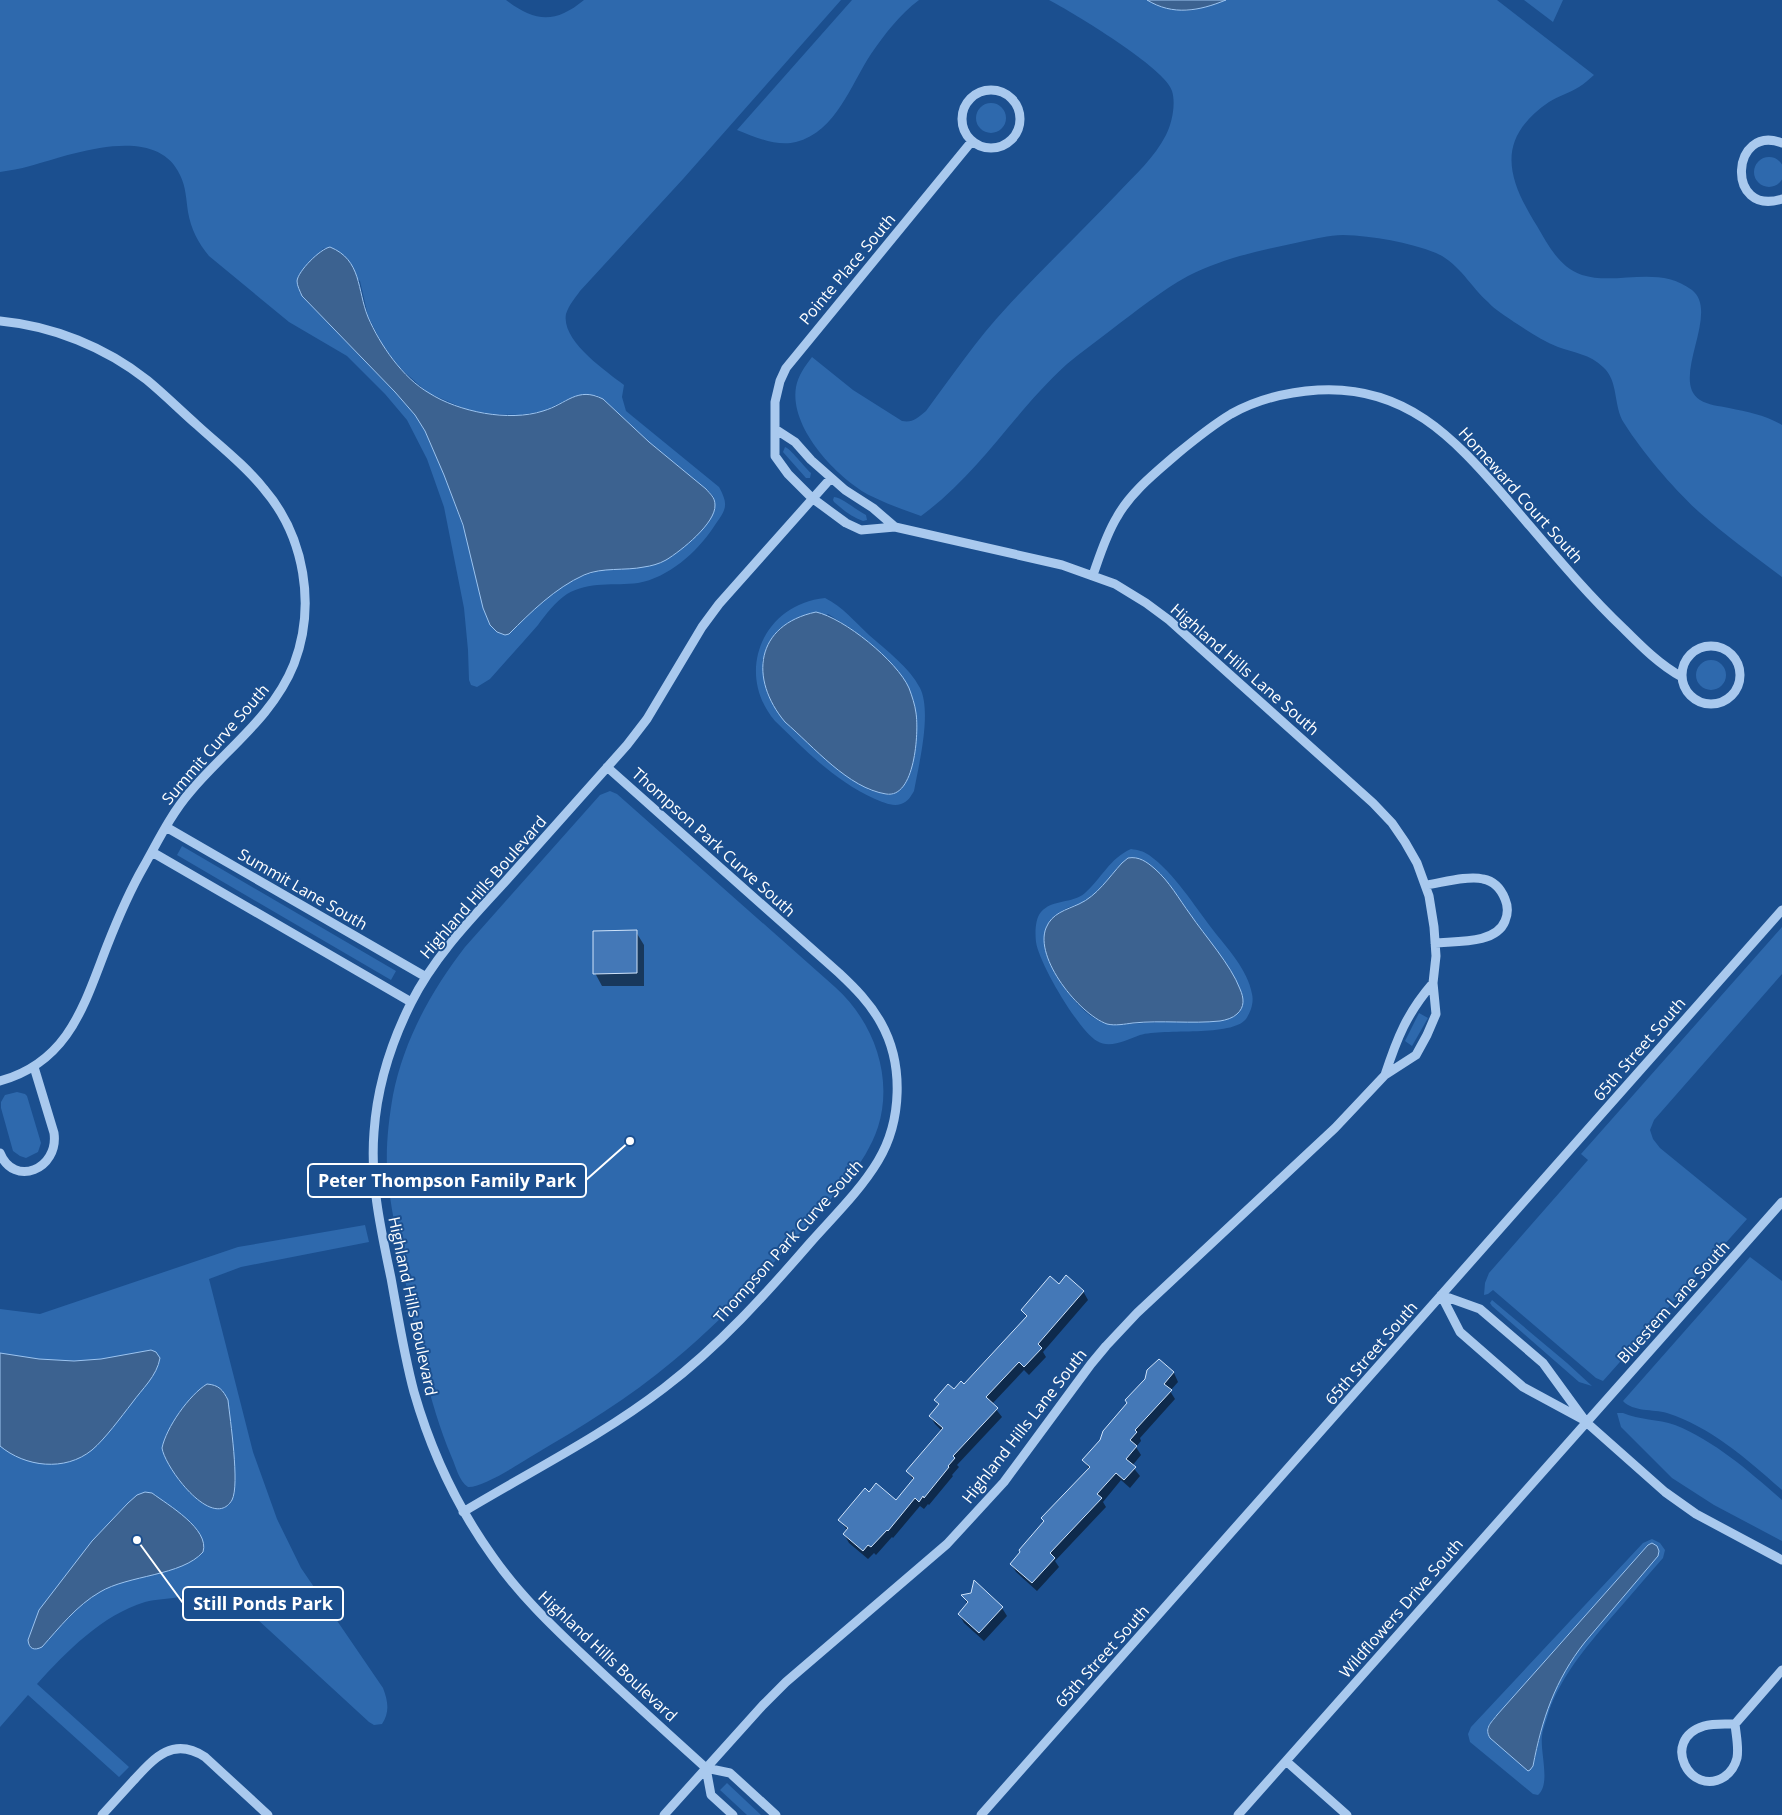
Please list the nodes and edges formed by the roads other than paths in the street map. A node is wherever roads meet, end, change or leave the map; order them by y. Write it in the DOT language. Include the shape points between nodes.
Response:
graph roads {
  1 [pos="972,141"];
  2 [pos="1782,143"];
  3 [pos="1782,199"];
  4 [pos="0,321"];
  5 [pos="775,429"];
  6 [pos="831,478"];
  7 [pos="812,498"];
  8 [pos="895,526"];
  9 [pos="1093,575"];
  10 [pos="1682,676"];
  11 [pos="607,768"];
  12 [pos="166,827"];
  13 [pos="152,852"];
  14 [pos="1426,885"];
  15 [pos="1782,910"];
  16 [pos="1435,943"];
  17 [pos="426,977"];
  18 [pos="1433,983"];
  19 [pos="411,1002"];
  20 [pos="34,1067"];
  21 [pos="1385,1074"];
  22 [pos="0,1081"];
  23 [pos="0,1153"];
  24 [pos="1782,1202"];
  25 [pos="1441,1295"];
  26 [pos="1586,1422"];
  27 [pos="463,1512"];
  28 [pos="1782,1560"];
  29 [pos="1782,1670"];
  30 [pos="1735,1724"];
  31 [pos="1286,1761"];
  32 [pos="706,1768"];
  33 [pos="102,1815"];
  34 [pos="268,1815"];
  35 [pos="664,1815"];
  36 [pos="732,1815"];
  37 [pos="776,1815"];
  38 [pos="981,1815"];
  39 [pos="1238,1815"];
  40 [pos="1347,1815"];
  1 -- 1 [label="street" via="962,124 965,105 970,98 979,92 998,90 1014,100 1021,118 1015,136 1008,143 989,148"];
  1 -- 5 [label="street, Pointe Place South" via="790,362 778,388"];
  2 -- 3 [label="street" via="1772,141 1752,147 1743,158 1740,172 1746,190 1756,198 1768,202"];
  4 -- 12 [label="street, Summit Curve South" via="41,328 87,344 124,364 148,382 263,487 283,517 299,554 305,612 298,650 289,674 270,708 190,792"];
  5 -- 6 [label="street" via="795,442"];
  5 -- 7 [label="street, Pointe Place South" via="775,456"];
  6 -- 7 [label="street, Highland Hills Boulevard"];
  6 -- 8 [label="street, Highland Hills Lane South"];
  7 -- 8 [label="street, Highland Hills Lane South" via="861,530"];
  7 -- 11 [label="street, Highland Hills Boulevard" via="719,604 647,719"];
  8 -- 9 [label="street, Highland Hills Lane South" via="1037,558"];
  9 -- 10 [label="street, Homeward Court South" via="1124,505 1146,481 1206,430 1240,409 1266,398 1309,390 1349,391 1397,403 1445,433 1596,602 1655,658"];
  9 -- 14 [label="street, Highland Hills Lane South" via="1128,591 1169,620 1373,803 1405,842"];
  10 -- 10 [label="street, Homeward Court South" via="1689,693 1704,703 1713,704 1730,697 1740,682 1739,664 1734,656 1719,646 1693,652 1683,667"];
  11 -- 17 [label="street, Highland Hills Boulevard" via="464,927"];
  11 -- 27 [label="street, Thompson Park Curve South" via="862,996 882,1024 891,1048 897,1087 894,1120 883,1151 863,1182 735,1326 663,1389 612,1424"];
  12 -- 13 [label="street, Summit Curve South"];
  12 -- 17 [label="street, Summit Lane South"];
  13 -- 19 [label="street"];
  13 -- 20 [label="street, Summit Curve South" via="125,902 80,1014 62,1042"];
  14 -- 16 [label="street, Highland Hills Lane South"];
  14 -- 16 [label="street" via="1486,879 1499,888 1507,905 1505,923 1494,934 1480,939"];
  15 -- 25 [label="street, 65th Street South"];
  16 -- 18 [label="street, Highland Hills Lane South"];
  17 -- 19 [label="street, Highland Hills Boulevard"];
  18 -- 21 [label="street, Highland Hills Lane South" via="1416,1003 1396,1042"];
  18 -- 21 [label="street, Highland Hills Lane South" via="1436,1014 1428,1035 1416,1055"];
  19 -- 27 [label="street, Highland Hills Boulevard" via="392,1049 378,1103 373,1146 376,1200 414,1392 434,1451"];
  20 -- 22 [label="street, Summit Curve South"];
  20 -- 23 [label="street" via="54,1133 53,1151 44,1164 29,1171 9,1166"];
  21 -- 32 [label="street, Highland Hills Lane South" via="1335,1128 1117,1333 1004,1482 962,1529 786,1682"];
  24 -- 26 [label="street, Bluestem Lane South"];
  25 -- 26 [label="street" via="1460,1332 1523,1387"];
  25 -- 26 [label="street" via="1480,1309 1543,1363"];
  25 -- 38 [label="street, 65th Street South"];
  26 -- 28 [label="street" via="1680,1504"];
  26 -- 31 [label="street, Wildflowers Drive South"];
  27 -- 32 [label="street, Highland Hills Boulevard" via="493,1558 527,1600"];
  29 -- 30 [label="street"];
  30 -- 30 [label="street" via="1708,1725 1688,1736 1682,1757 1688,1771 1712,1781 1731,1771 1737,1756"];
  31 -- 39 [label="street, Wildflowers Drive South"];
  31 -- 40 [label="street"];
  32 -- 35 [label="street, Highland Hills Lane South"];
  32 -- 36 [label="street" via="711,1795"];
  32 -- 37 [label="street" via="730,1773"];
  33 -- 34 [label="street" via="152,1760 165,1752 181,1749 205,1757"];
}
